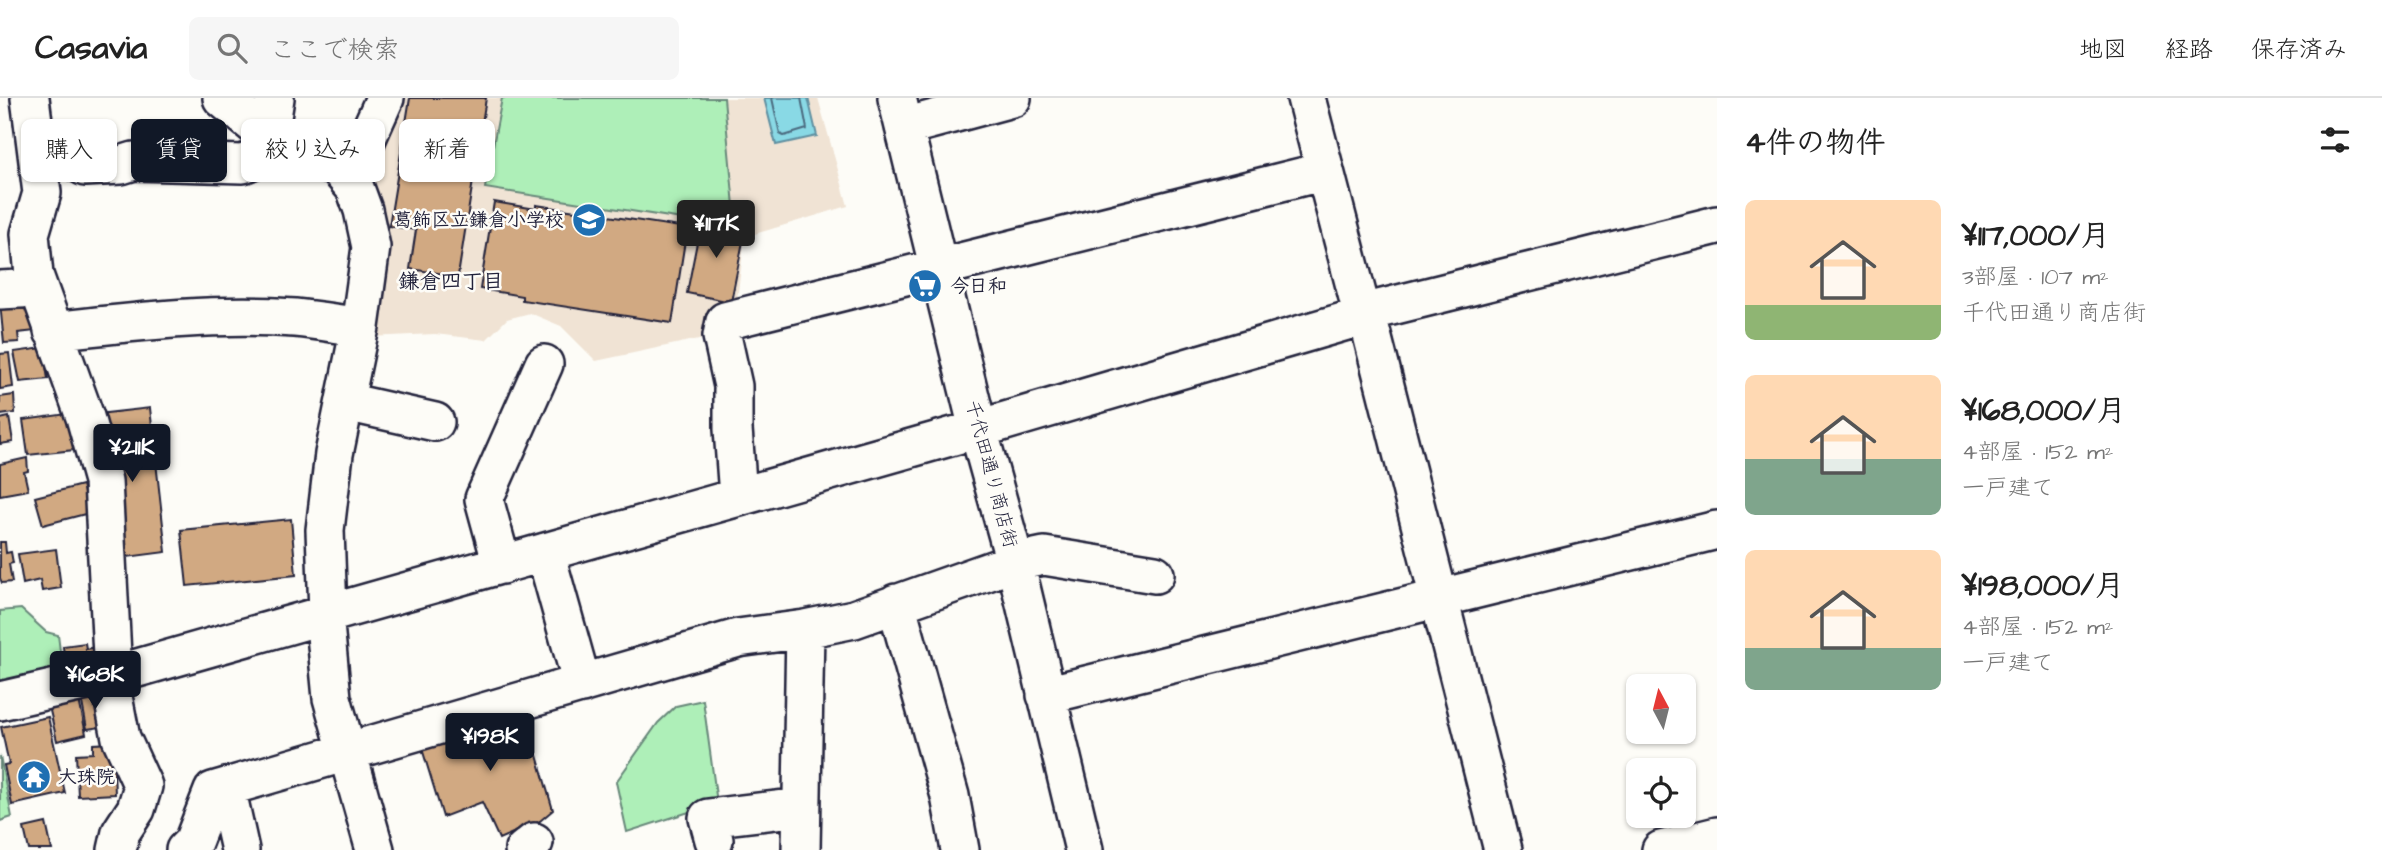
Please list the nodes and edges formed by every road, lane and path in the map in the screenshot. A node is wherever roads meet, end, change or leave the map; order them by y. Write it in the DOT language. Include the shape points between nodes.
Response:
graph roads {
  1 [pos="30,98"];
  2 [pos="222,98"];
  3 [pos="275,98"];
  4 [pos="385,98"];
  5 [pos="1012,98"];
  6 [pos="1306,98"];
  7 [pos="900,112"];
  8 [pos="33,119"];
  9 [pos="247,119"];
  10 [pos="275,119"];
  11 [pos="376,119"];
  12 [pos="241,164"];
  13 [pos="117,165"];
  14 [pos="1325,171"];
  15 [pos="41,182"];
  16 [pos="351,182"];
  17 [pos="1717,225"];
  18 [pos="940,269"];
  19 [pos="37,288"];
  20 [pos="0,290"];
  21 [pos="1367,313"];
  22 [pos="360,327"];
  23 [pos="53,331"];
  24 [pos="544,387"];
  25 [pos="345,401"];
  26 [pos="435,422"];
  27 [pos="978,429"];
  28 [pos="738,496"];
  29 [pos="1717,530"];
  30 [pos="545,552"];
  31 [pos="1016,562"];
  32 [pos="502,565"];
  33 [pos="1155,574"];
  34 [pos="1439,599"];
  35 [pos="896,603"];
  36 [pos="326,614"];
  37 [pos="806,629"];
  38 [pos="111,675"];
  39 [pos="582,684"];
  40 [pos="1046,695"];
  41 [pos="0,701"];
  42 [pos="347,753"];
  43 [pos="226,787"];
  44 [pos="800,807"];
  45 [pos="1717,836"];
  46 [pos="714,840"];
  47 [pos="117,850"];
  48 [pos="185,850"];
  49 [pos="240,850"];
  50 [pos="374,850"];
  51 [pos="802,850"];
  52 [pos="960,850"];
  53 [pos="1084,850"];
  54 [pos="1503,850"];
  55 [pos="1661,850"];
  1 -- 8 [label="street"];
  2 -- 9 [label="street"];
  3 -- 10 [label="street"];
  4 -- 11 [label="street"];
  5 -- 7 [label="street"];
  6 -- 14 [label="street"];
  7 -- 18 [label="street, 千代田通り商店街"];
  12 -- 13 [label="street" via="135,161"];
  14 -- 18 [label="street"];
  14 -- 21 [label="street" via="1362,313"];
  15 -- 19 [label="street" via="30,234"];
  16 -- 22 [label="street" via="371,247"];
  17 -- 21 [label="street"];
  18 -- 27 [label="street, 千代田通り商店街"];
  18 -- 28 [label="street" via="725,321 722,336 733,386"];
  19 -- 20 [label="street"];
  19 -- 23 [label="street"];
  21 -- 27 [label="street"];
  21 -- 34 [label="street"];
  22 -- 23 [label="street" via="294,318 207,317"];
  22 -- 25 [label="street"];
  23 -- 38 [label="street" via="103,481"];
  24 -- 32 [label="street" via="484,499"];
  25 -- 26 [label="street"];
  25 -- 36 [label="street" via="325,530"];
  27 -- 28 [label="street"];
  27 -- 31 [label="street, 千代田通り商店街"];
  28 -- 30 [label="street"];
  29 -- 34 [label="street"];
  30 -- 32 [label="street"];
  30 -- 39 [label="street"];
  31 -- 33 [label="street" via="1044,556"];
  31 -- 35 [label="street"];
  31 -- 40 [label="street, 千代田通り商店街"];
  32 -- 36 [label="street"];
  34 -- 40 [label="street"];
  34 -- 54 [label="street"];
  35 -- 37 [label="street"];
  35 -- 52 [label="street" via="950,796"];
  36 -- 38 [label="street"];
  36 -- 42 [label="street" via="332,698"];
  37 -- 39 [label="street" via="738,638"];
  37 -- 44 [label="street"];
  38 -- 41 [label="street"];
  38 -- 47 [label="street" via="121,738 143,786"];
  39 -- 42 [label="street"];
  40 -- 53 [label="street, 千代田通り商店街"];
  42 -- 43 [label="street"];
  42 -- 50 [label="street"];
  43 -- 48 [label="street" via="213,791 193,842"];
  43 -- 49 [label="street"];
  44 -- 46 [label="street" via="708,818"];
  44 -- 51 [label="street"];
  45 -- 55 [label="street"];
}
